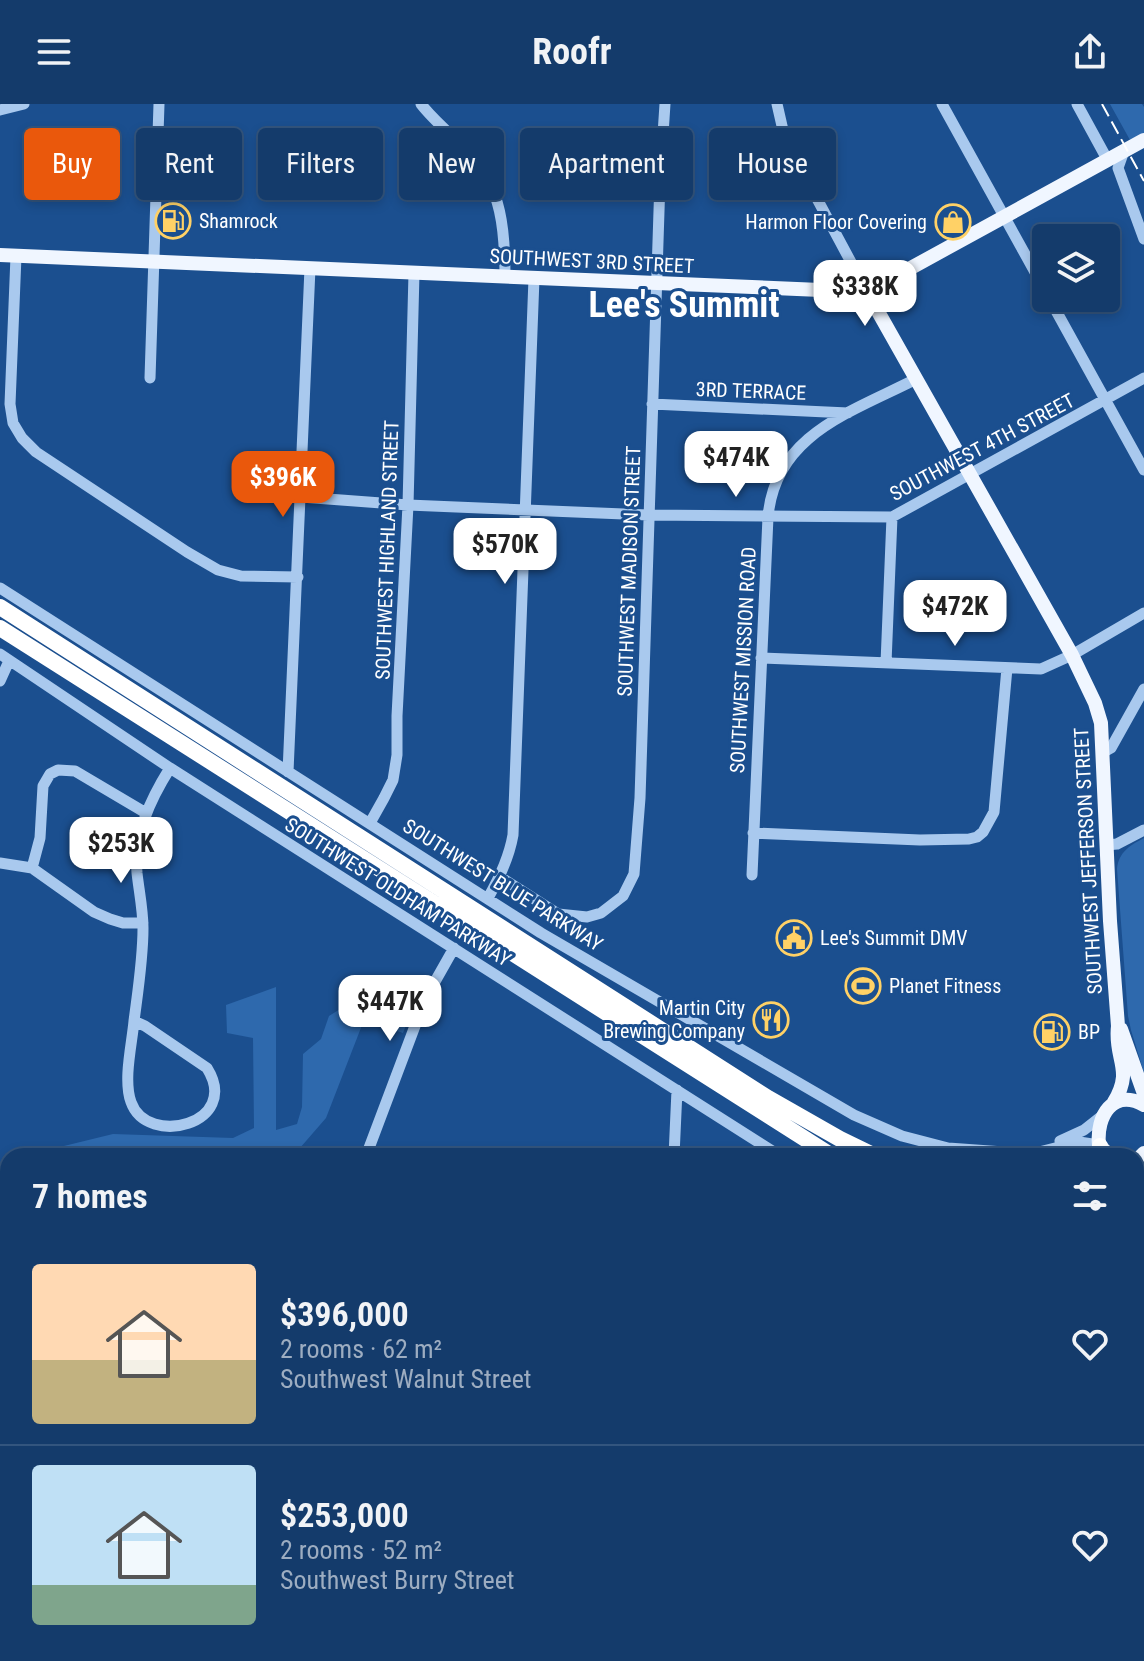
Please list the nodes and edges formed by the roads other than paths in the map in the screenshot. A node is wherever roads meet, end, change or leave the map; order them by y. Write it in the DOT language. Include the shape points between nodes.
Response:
graph roads {
  1 [pos="24,104"];
  2 [pos="159,104"];
  3 [pos="421,104"];
  4 [pos="665,104"];
  5 [pos="777,104"];
  6 [pos="942,104"];
  7 [pos="1077,104"];
  8 [pos="0,110"];
  9 [pos="1144,140"];
  10 [pos="1108,163"];
  11 [pos="1004,217"];
  12 [pos="1144,239"];
  13 [pos="0,255"];
  14 [pos="16,256"];
  15 [pos="153,261"];
  16 [pos="1032,267"];
  17 [pos="310,268"];
  18 [pos="414,273"];
  19 [pos="505,277"];
  20 [pos="534,278"];
  21 [pos="657,284"];
  22 [pos="867,292"];
  23 [pos="1057,312"];
  24 [pos="150,378"];
  25 [pos="1144,378"];
  26 [pos="916,379"];
  27 [pos="1107,400"];
  28 [pos="652,404"];
  29 [pos="848,413"];
  30 [pos="1144,470"];
  31 [pos="970,474"];
  32 [pos="301,497"];
  33 [pos="408,505"];
  34 [pos="526,511"];
  35 [pos="648,515"];
  36 [pos="768,517"];
  37 [pos="892,517"];
  38 [pos="298,577"];
  39 [pos="0,588"];
  40 [pos="0,607"];
  41 [pos="1144,613"];
  42 [pos="0,628"];
  43 [pos="1072,655"];
  44 [pos="4,658"];
  45 [pos="761,658"];
  46 [pos="886,663"];
  47 [pos="1007,668"];
  48 [pos="0,681"];
  49 [pos="1144,689"];
  50 [pos="1102,753"];
  51 [pos="170,768"];
  52 [pos="288,772"];
  53 [pos="146,813"];
  54 [pos="370,823"];
  55 [pos="1144,830"];
  56 [pos="753,833"];
  57 [pos="1106,845"];
  58 [pos="0,863"];
  59 [pos="32,868"];
  60 [pos="752,875"];
  61 [pos="500,877"];
  62 [pos="488,898"];
  63 [pos="143,923"];
  64 [pos="454,948"];
  65 [pos="134,1021"];
  66 [pos="1118,1026"];
  67 [pos="677,1090"];
  68 [pos="1144,1094"];
  69 [pos="1114,1102"];
  70 [pos="1144,1105"];
  71 [pos="1103,1115"];
  72 [pos="840,1139"];
  73 [pos="369,1148"];
  74 [pos="674,1148"];
  75 [pos="768,1148"];
  76 [pos="819,1148"];
  77 [pos="859,1148"];
  78 [pos="866,1148"];
  79 [pos="948,1148"];
  80 [pos="1029,1148"];
  81 [pos="1055,1148"];
  82 [pos="1094,1148"];
  83 [pos="1101,1148"];
  1 -- 8 [label="street"];
  2 -- 15 [label="street"];
  3 -- 19 [label="street" via="486,173 501,216"];
  4 -- 21 [label="street, SOUTHWEST MADISON STREET"];
  5 -- 22 [label="street, SOUTHWEST JEFFERSON STREET" via="785,139"];
  6 -- 11 [label="street"];
  7 -- 10 [label="street"];
  9 -- 10 [label="main road"];
  10 -- 11 [label="main road"];
  10 -- 12 [label="street"];
  11 -- 16 [label="street"];
  11 -- 22 [label="main road"];
  13 -- 14 [label="main road, SOUTHWEST 3RD STREET"];
  14 -- 15 [label="main road, SOUTHWEST 3RD STREET"];
  14 -- 38 [label="street" via="10,404 22,438 61,470 218,570"];
  15 -- 17 [label="main road, SOUTHWEST 3RD STREET"];
  15 -- 24 [label="street"];
  17 -- 18 [label="main road, SOUTHWEST 3RD STREET"];
  17 -- 32 [label="street"];
  18 -- 19 [label="main road, SOUTHWEST 3RD STREET"];
  18 -- 33 [label="street, SOUTHWEST HIGHLAND STREET"];
  19 -- 20 [label="main road, SOUTHWEST 3RD STREET"];
  20 -- 21 [label="main road, SOUTHWEST 3RD STREET"];
  20 -- 34 [label="street"];
  21 -- 22 [label="main road, SOUTHWEST 3RD STREET"];
  21 -- 28 [label="street, SOUTHWEST MADISON STREET"];
  22 -- 26 [label="main road, SOUTHWEST JEFFERSON STREET"];
  23 -- 27 [label="street"];
  25 -- 27 [label="street, SOUTHWEST 4TH STREET"];
  26 -- 29 [label="street, SOUTHWEST MISSION ROAD"];
  26 -- 31 [label="main road, SOUTHWEST JEFFERSON STREET"];
  27 -- 30 [label="street"];
  27 -- 31 [label="street, SOUTHWEST 4TH STREET"];
  28 -- 29 [label="street, 3RD TERRACE"];
  28 -- 35 [label="street, SOUTHWEST MADISON STREET"];
  29 -- 36 [label="street, SOUTHWEST MISSION ROAD" via="813,433 790,456 774,484"];
  31 -- 37 [label="street, SOUTHWEST 4TH STREET"];
  31 -- 43 [label="main road, SOUTHWEST JEFFERSON STREET"];
  32 -- 33 [label="street, SOUTHWEST 4TH STREET"];
  32 -- 38 [label="street"];
  33 -- 34 [label="street, SOUTHWEST 4TH STREET"];
  33 -- 54 [label="street, SOUTHWEST HIGHLAND STREET" via="397,755 393,780"];
  34 -- 35 [label="street, SOUTHWEST 4TH STREET"];
  34 -- 61 [label="street" via="513,835"];
  35 -- 36 [label="street, SOUTHWEST 4TH STREET"];
  35 -- 61 [label="street, SOUTHWEST MADISON STREET" via="640,798 632,880 612,906 587,917 558,914"];
  36 -- 37 [label="street, SOUTHWEST 4TH STREET"];
  36 -- 45 [label="street, SOUTHWEST MISSION ROAD"];
  37 -- 46 [label="street"];
  38 -- 52 [label="street"];
  39 -- 52 [label="street, SOUTHWEST BLUE PARKWAY"];
  40 -- 72 [label="highway"];
  41 -- 43 [label="street"];
  42 -- 76 [label="highway"];
  43 -- 47 [label="street" via="1041,669"];
  43 -- 50 [label="main road, SOUTHWEST JEFFERSON STREET" via="1098,713"];
  44 -- 48 [label="street"];
  44 -- 51 [label="street, SOUTHWEST OLDHAM PARKWAY"];
  45 -- 46 [label="street"];
  45 -- 56 [label="street, SOUTHWEST MISSION ROAD"];
  46 -- 47 [label="street"];
  47 -- 56 [label="street" via="995,806 977,837 920,840"];
  49 -- 50 [label="street" via="1116,741"];
  50 -- 57 [label="main road, SOUTHWEST JEFFERSON STREET"];
  51 -- 53 [label="street"];
  51 -- 64 [label="street, SOUTHWEST OLDHAM PARKWAY"];
  52 -- 54 [label="street, SOUTHWEST BLUE PARKWAY"];
  53 -- 59 [label="street" via="75,771 58,770 43,786"];
  53 -- 63 [label="street" via="137,871"];
  54 -- 62 [label="street, SOUTHWEST BLUE PARKWAY"];
  55 -- 57 [label="street"];
  56 -- 60 [label="street, SOUTHWEST MISSION ROAD"];
  57 -- 66 [label="main road, SOUTHWEST JEFFERSON STREET"];
  58 -- 59 [label="street"];
  59 -- 63 [label="street" via="94,912 123,923"];
  61 -- 62 [label="street"];
  62 -- 79 [label="street, SOUTHWEST BLUE PARKWAY" via="854,1115"];
  63 -- 65 [label="street"];
  64 -- 67 [label="street, SOUTHWEST OLDHAM PARKWAY"];
  64 -- 73 [label="street" via="428,994"];
  65 -- 65 [label="street" via="128,1087 136,1110 150,1123 165,1125 202,1118 214,1101 207,1068"];
  66 -- 68 [label="main road, SOUTHWEST JEFFERSON STREET"];
  66 -- 69 [label="main road, SOUTHWEST JEFFERSON STREET" via="1124,1075"];
  67 -- 74 [label="street"];
  67 -- 75 [label="street, SOUTHWEST OLDHAM PARKWAY"];
  69 -- 70 [label="main road" via="1125,1099"];
  69 -- 71 [label="main road"];
  71 -- 80 [label="street, SOUTHWEST BLUE PARKWAY" via="1066,1139"];
  71 -- 83 [label="main road" via="1098,1134"];
  72 -- 77 [label="highway"];
  72 -- 78 [label="highway"];
  81 -- 82 [label="street, SOUTHWEST BLUE PARKWAY" via="1079,1142"];
}
